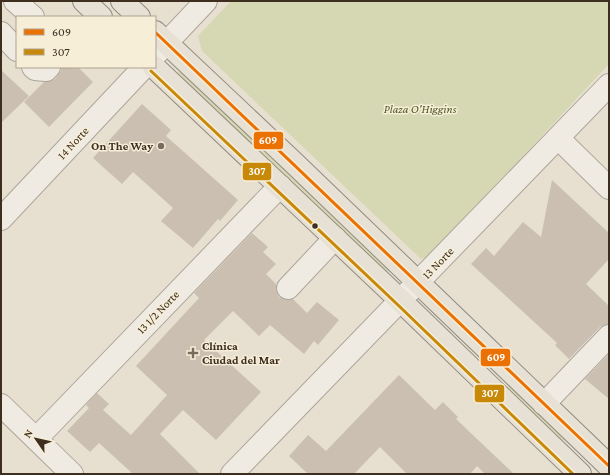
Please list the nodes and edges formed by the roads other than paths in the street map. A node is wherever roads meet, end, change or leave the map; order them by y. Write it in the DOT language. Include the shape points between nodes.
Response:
graph roads {
  1 [pos="15,1"];
  2 [pos="122,1"];
  3 [pos="206,1"];
  4 [pos="32,16"];
  5 [pos="138,16"];
  6 [pos="1,33"];
  7 [pos="159,43"];
  8 [pos="16,49"];
  9 [pos="34,68"];
  10 [pos="48,68"];
  11 [pos="143,68"];
  12 [pos="155,68"];
  13 [pos="609,85"];
  14 [pos="558,138"];
  15 [pos="280,186"];
  16 [pos="609,188"];
  17 [pos="1,219"];
  18 [pos="335,238"];
  19 [pos="418,283"];
  20 [pos="288,288"];
  21 [pos="401,301"];
  22 [pos="609,336"];
  23 [pos="544,404"];
  24 [pos="1,405"];
  25 [pos="36,439"];
  26 [pos="609,466"];
  27 [pos="72,474"];
  28 [pos="232,474"];
  29 [pos="580,474"];
  1 -- 4 [label="street"];
  2 -- 5 [label="main road"];
  3 -- 7 [label="street"];
  6 -- 8 [label="street"];
  7 -- 19 [label="main road"];
  9 -- 10 [label="street"];
  11 -- 17 [label="street, 14 Norte"];
  12 -- 15 [label="main road"];
  13 -- 14 [label="street, 13 Norte"];
  14 -- 16 [label="street"];
  14 -- 19 [label="street, 13 Norte"];
  15 -- 18 [label="main road"];
  15 -- 25 [label="street, 13 1/2 Norte"];
  18 -- 20 [label="street"];
  18 -- 21 [label="main road"];
  19 -- 21 [label="street, 13 Norte"];
  19 -- 23 [label="main road"];
  21 -- 28 [label="street, 13 Norte"];
  21 -- 29 [label="main road"];
  22 -- 23 [label="street"];
  23 -- 26 [label="main road"];
  24 -- 25 [label="street"];
  25 -- 27 [label="street"];
}
